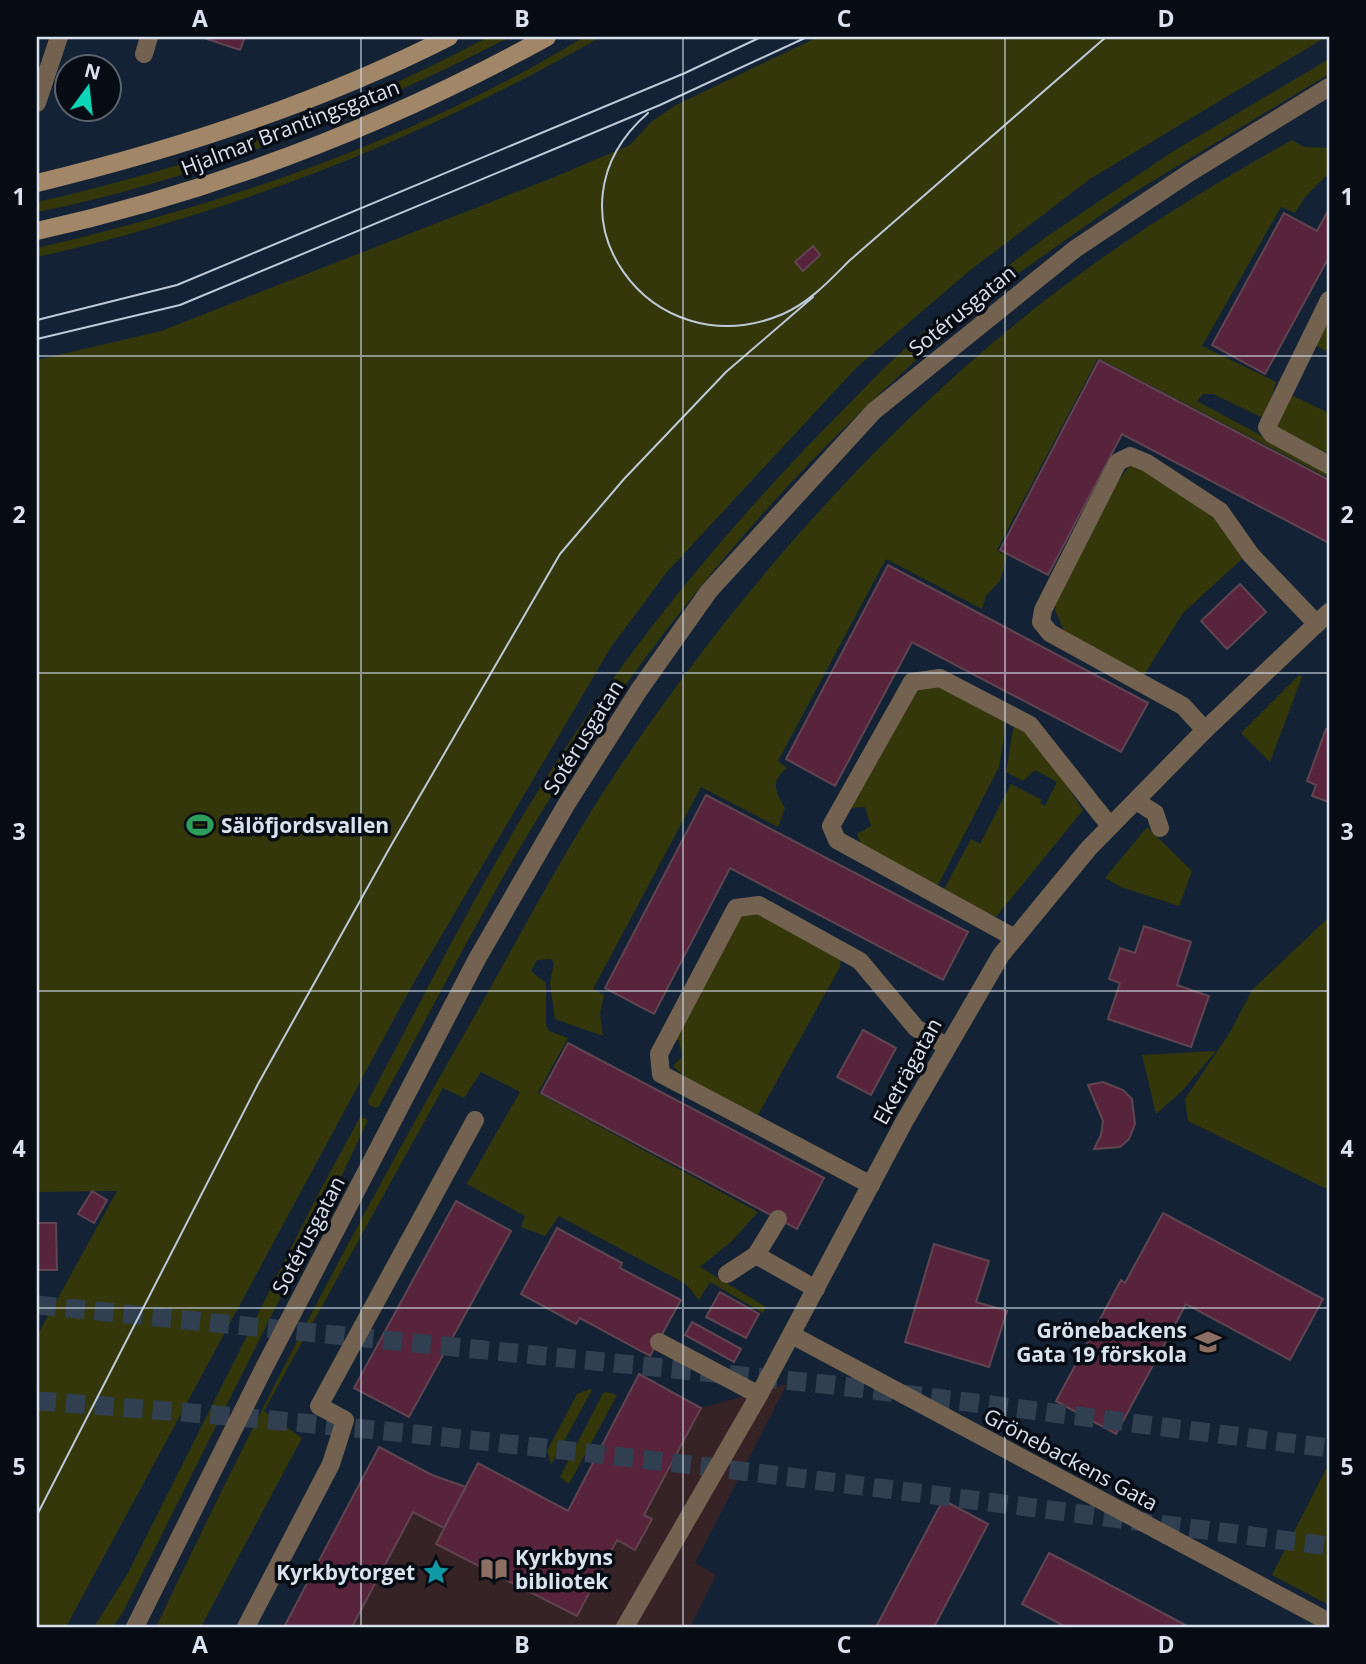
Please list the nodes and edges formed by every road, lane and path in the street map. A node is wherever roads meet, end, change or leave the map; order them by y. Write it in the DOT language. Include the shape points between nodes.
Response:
graph roads {
  1 [pos="59,37"];
  2 [pos="449,37"];
  3 [pos="547,37"];
  4 [pos="1329,87"];
  5 [pos="37,103"];
  6 [pos="37,183"];
  7 [pos="37,231"];
  8 [pos="1329,300"];
  9 [pos="1329,465"];
  10 [pos="1323,618"];
  11 [pos="1205,730"];
  12 [pos="1136,801"];
  13 [pos="1110,827"];
  14 [pos="1160,828"];
  15 [pos="1015,939"];
  16 [pos="946,1046"];
  17 [pos="475,1120"];
  18 [pos="871,1185"];
  19 [pos="778,1219"];
  20 [pos="756,1255"];
  21 [pos="727,1274"];
  22 [pos="816,1289"];
  23 [pos="792,1335"];
  24 [pos="659,1342"];
  25 [pos="759,1395"];
  26 [pos="1329,1622"];
  27 [pos="135,1627"];
  28 [pos="246,1627"];
  29 [pos="625,1627"];
  1 -- 5 [label="street"];
  2 -- 6 [label="main road, Hjalmar Brantingsgatan" via="223,131"];
  3 -- 7 [label="main road, Hjalmar Brantingsgatan" via="427,99 259,167 147,203"];
  4 -- 27 [label="street, Sotérusgatan" via="1075,249 874,411 709,591 566,805 477,959"];
  8 -- 9 [label="street" via="1267,427"];
  10 -- 11 [label="street, Eketrägatan"];
  10 -- 11 [label="street" via="1251,555 1220,511 1147,463 1130,456 1118,462 1041,622 1050,633 1183,706"];
  11 -- 12 [label="street, Eketrägatan"];
  12 -- 13 [label="street, Eketrägatan"];
  12 -- 14 [label="street" via="1155,813"];
  13 -- 15 [label="street, Eketrägatan"];
  13 -- 15 [label="street" via="1030,725 940,678 912,682 831,826 837,840"];
  15 -- 16 [label="street, Eketrägatan"];
  16 -- 18 [label="street, Eketrägatan"];
  16 -- 18 [label="street" via="916,1028 860,961 759,905 736,908 659,1055 661,1074"];
  17 -- 28 [label="street" via="319,1406 345,1420 331,1464"];
  18 -- 22 [label="street, Eketrägatan"];
  19 -- 20 [label="street"];
  20 -- 21 [label="street"];
  20 -- 22 [label="street"];
  22 -- 23 [label="street, Eketrägatan"];
  23 -- 25 [label="street, Eketrägatan"];
  23 -- 26 [label="street, Grönebackens Gata"];
  24 -- 25 [label="street"];
  25 -- 29 [label="street, Eketrägatan"];
}
